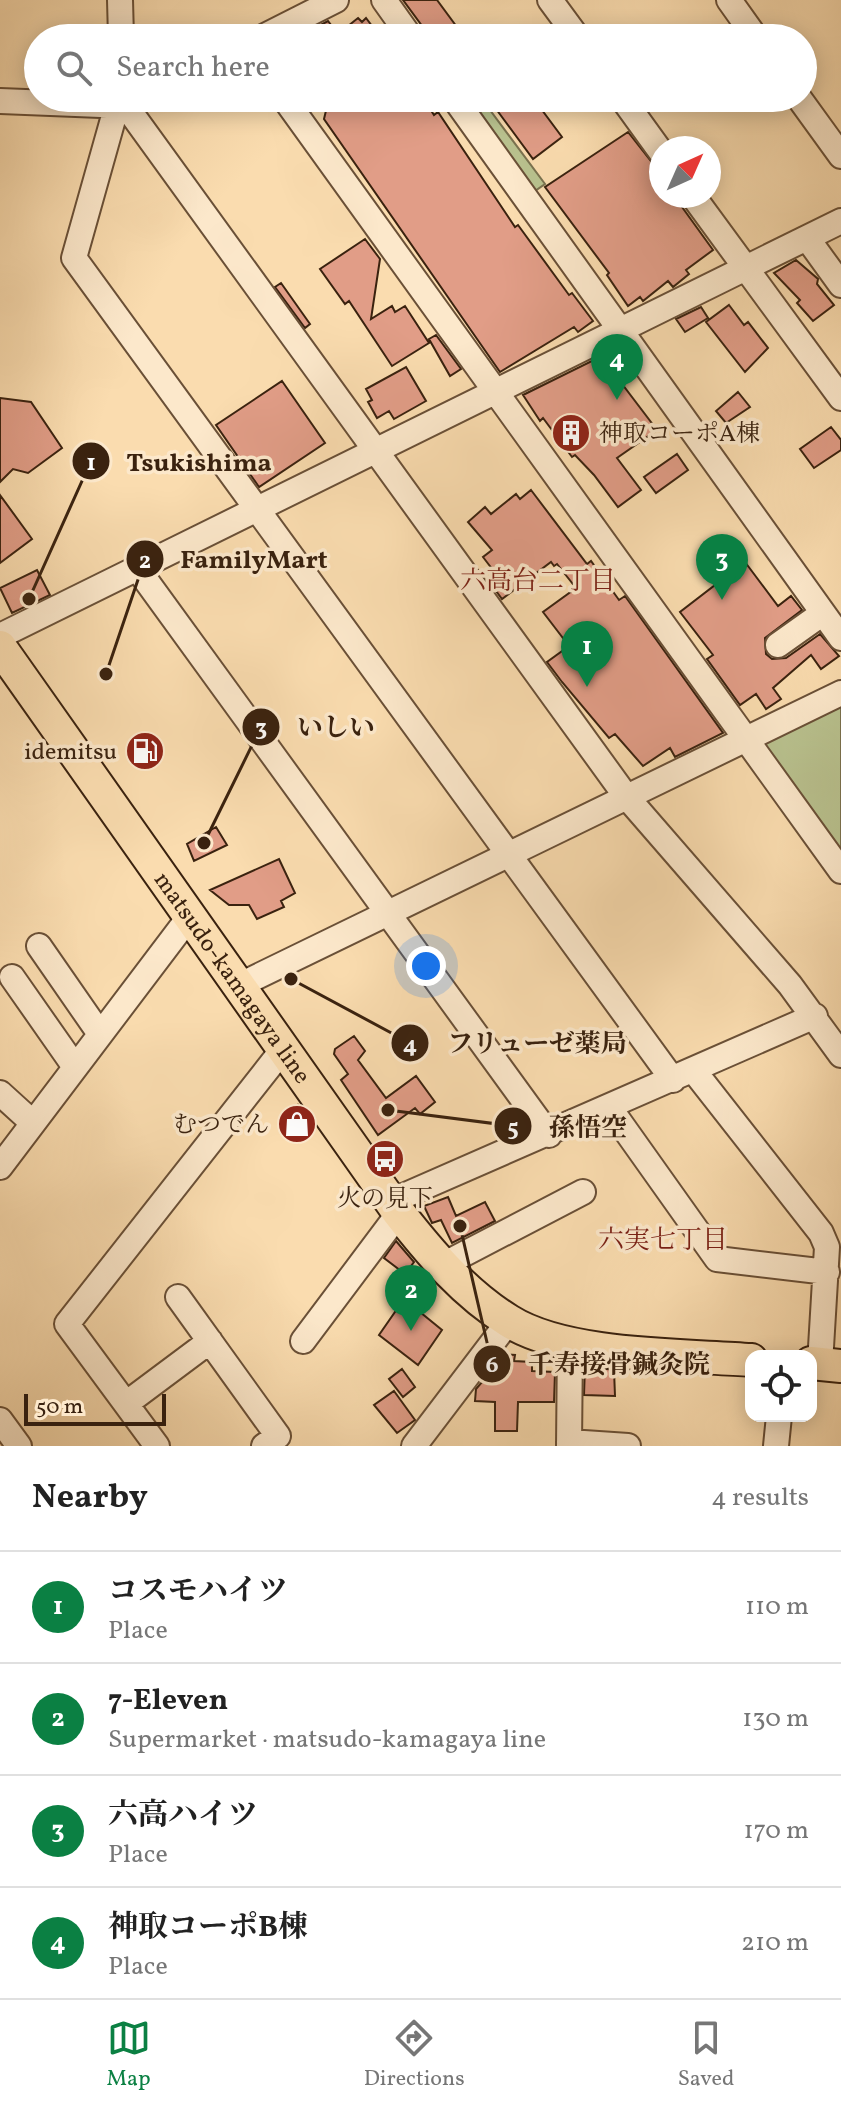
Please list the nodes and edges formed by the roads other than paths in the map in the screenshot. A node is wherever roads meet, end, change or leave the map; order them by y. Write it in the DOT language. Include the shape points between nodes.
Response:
graph roads {
  1 [pos="120,0"];
  2 [pos="336,0"];
  3 [pos="384,0"];
  4 [pos="550,0"];
  5 [pos="729,0"];
  6 [pos="121,24"];
  7 [pos="289,24"];
  8 [pos="401,24"];
  9 [pos="568,24"];
  10 [pos="746,24"];
  11 [pos="0,101"];
  12 [pos="24,101"];
  13 [pos="123,112"];
  14 [pos="132,112"];
  15 [pos="294,112"];
  16 [pos="464,112"];
  17 [pos="632,112"];
  18 [pos="809,112"];
  19 [pos="649,136"];
  20 [pos="841,156"];
  21 [pos="702,208"];
  22 [pos="841,221"];
  23 [pos="807,238"];
  24 [pos="746,268"];
  25 [pos="841,285"];
  26 [pos="620,330"];
  27 [pos="498,390"];
  28 [pos="841,398"];
  29 [pos="376,450"];
  30 [pos="256,510"];
  31 [pos="137,568"];
  32 [pos="823,613"];
  33 [pos="0,636"];
  34 [pos="841,638"];
  35 [pos="778,645"];
  36 [pos="0,647"];
  37 [pos="841,693"];
  38 [pos="746,738"];
  39 [pos="625,795"];
  40 [pos="507,855"];
  41 [pos="841,871"];
  42 [pos="385,913"];
  43 [pos="190,916"];
  44 [pos="39,946"];
  45 [pos="12,977"];
  46 [pos="240,985"];
  47 [pos="815,1016"];
  48 [pos="100,1034"];
  49 [pos="284,1048"];
  50 [pos="841,1055"];
  51 [pos="75,1067"];
  52 [pos="684,1076"];
  53 [pos="0,1093"];
  54 [pos="609,1107"];
  55 [pos="33,1123"];
  56 [pos="549,1135"];
  57 [pos="0,1167"];
  58 [pos="583,1192"];
  59 [pos="395,1207"];
  60 [pos="443,1265"];
  61 [pos="827,1272"];
  62 [pos="178,1297"];
  63 [pos="509,1321"];
  64 [pos="210,1341"];
  65 [pos="303,1341"];
  66 [pos="570,1343"];
  67 [pos="745,1359"];
  68 [pos="824,1364"];
  69 [pos="127,1403"];
  70 [pos="0,1420"];
  71 [pos="778,1422"];
  72 [pos="276,1443"];
  73 [pos="569,1444"];
  74 [pos="19,1446"];
  75 [pos="157,1446"];
  76 [pos="414,1446"];
  77 [pos="628,1446"];
  78 [pos="776,1446"];
  1 -- 6 [label="street"];
  2 -- 7 [label="street"];
  3 -- 8 [label="street"];
  4 -- 9 [label="street"];
  5 -- 10 [label="street"];
  11 -- 12 [label="street"];
  13 -- 30 [label="street" via="74,258"];
  14 -- 29 [label="street"];
  15 -- 27 [label="street"];
  16 -- 26 [label="street"];
  17 -- 19 [label="street"];
  18 -- 20 [label="street"];
  21 -- 24 [label="street"];
  22 -- 23 [label="street"];
  23 -- 24 [label="street"];
  23 -- 25 [label="street"];
  24 -- 26 [label="street"];
  24 -- 28 [label="street"];
  26 -- 27 [label="street"];
  26 -- 32 [label="street"];
  27 -- 29 [label="street"];
  27 -- 38 [label="street"];
  29 -- 30 [label="street"];
  29 -- 39 [label="street"];
  30 -- 31 [label="street"];
  30 -- 40 [label="street"];
  31 -- 33 [label="street"];
  31 -- 42 [label="street"];
  32 -- 34 [label="street"];
  32 -- 35 [label="street"];
  36 -- 43 [label="main road, matsudo-kamagaya line"];
  37 -- 38 [label="street"];
  38 -- 39 [label="street"];
  38 -- 41 [label="street"];
  39 -- 40 [label="street"];
  39 -- 47 [label="street"];
  40 -- 42 [label="street"];
  40 -- 52 [label="street"];
  42 -- 46 [label="street"];
  42 -- 56 [label="street"];
  43 -- 46 [label="main road, matsudo-kamagaya line"];
  43 -- 48 [label="street"];
  44 -- 48 [label="street"];
  45 -- 51 [label="street"];
  46 -- 49 [label="main road, matsudo-kamagaya line"];
  47 -- 50 [label="street"];
  47 -- 52 [label="street"];
  48 -- 51 [label="street"];
  49 -- 59 [label="main road, matsudo-kamagaya line"];
  49 -- 69 [label="street" via="67,1324"];
  51 -- 55 [label="street"];
  52 -- 54 [label="street"];
  52 -- 61 [label="street" via="821,1233"];
  53 -- 55 [label="street"];
  54 -- 56 [label="street"];
  54 -- 61 [label="street" via="717,1259"];
  55 -- 57 [label="street"];
  56 -- 59 [label="street"];
  58 -- 60 [label="street"];
  59 -- 60 [label="main road, matsudo-kamagaya line"];
  59 -- 65 [label="street"];
  60 -- 63 [label="main road, matsudo-kamagaya line"];
  61 -- 68 [label="street"];
  62 -- 64 [label="street"];
  63 -- 66 [label="main road, matsudo-kamagaya line"];
  63 -- 76 [label="street"];
  64 -- 69 [label="street"];
  64 -- 72 [label="street"];
  66 -- 67 [label="main road, matsudo-kamagaya line"];
  66 -- 73 [label="street"];
  69 -- 75 [label="street"];
  70 -- 74 [label="street"];
  71 -- 78 [label="street"];
  73 -- 77 [label="street"];
}
